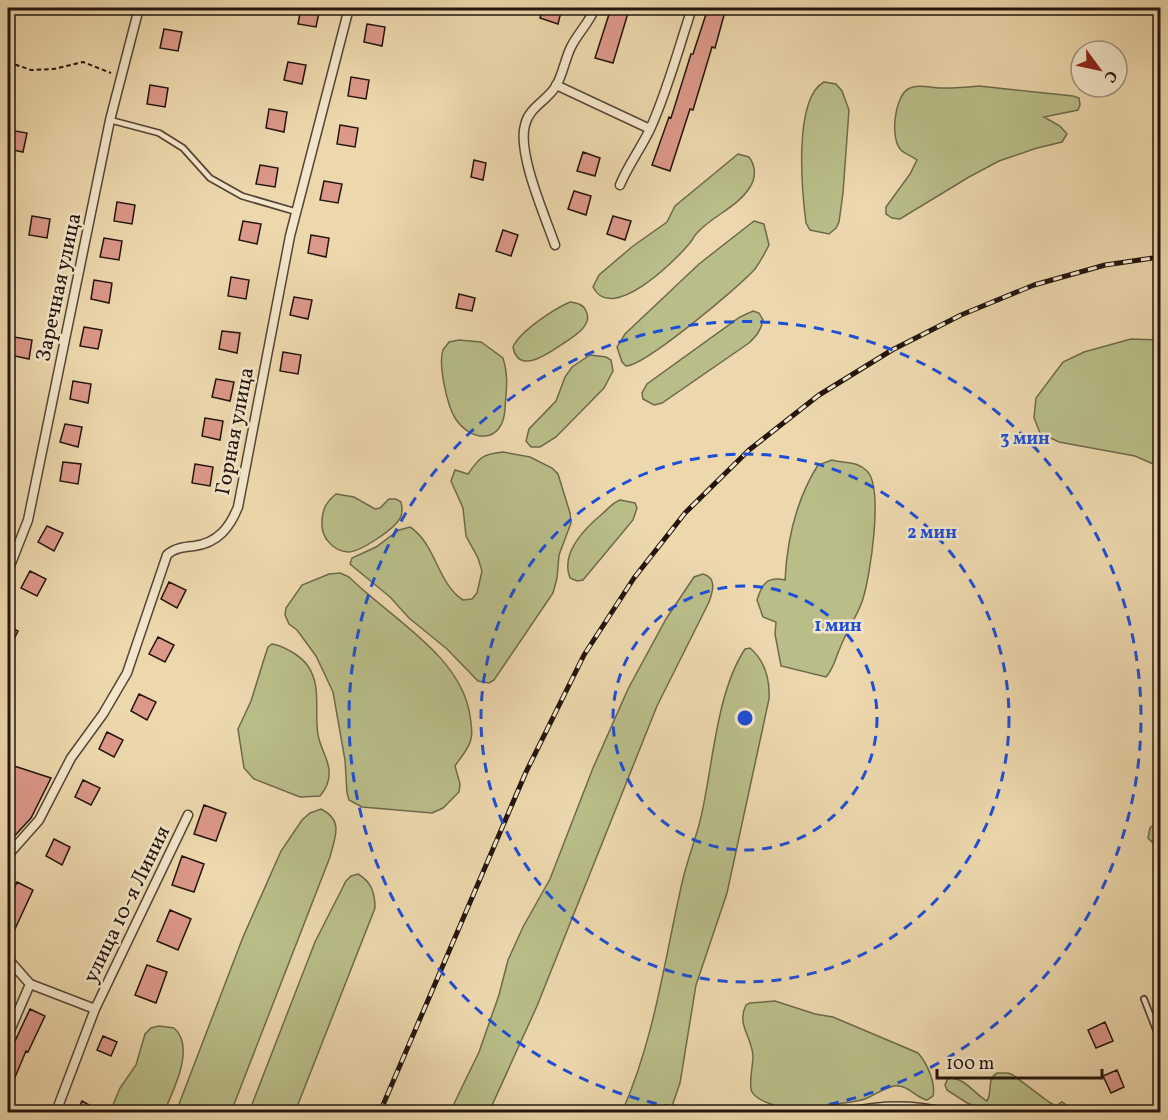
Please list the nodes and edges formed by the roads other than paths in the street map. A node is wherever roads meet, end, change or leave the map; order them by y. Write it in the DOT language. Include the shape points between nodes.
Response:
graph roads {
  1 [pos="139,8"];
  2 [pos="349,8"];
  3 [pos="595,8"];
  4 [pos="692,8"];
  5 [pos="556,85"];
  6 [pos="110,120"];
  7 [pos="650,129"];
  8 [pos="620,185"];
  9 [pos="297,212"];
  10 [pos="555,245"];
  11 [pos="8,571"];
  12 [pos="188,815"];
  13 [pos="8,855"];
  14 [pos="8,959"];
  15 [pos="30,984"];
  16 [pos="1144,999"];
  17 [pos="95,1009"];
  18 [pos="8,1035"];
  19 [pos="1161,1040"];
  20 [pos="56,1113"];
  21 [pos="849,1113"];
  22 [pos="944,1113"];
  1 -- 6 [label="street, Заречная улица"];
  2 -- 9 [label="street, Горная улица"];
  3 -- 5 [label="street" via="570,48"];
  4 -- 7 [label="street"];
  5 -- 7 [label="street"];
  5 -- 10 [label="street" via="530,114 523,143"];
  6 -- 9 [label="lane" via="159,133 183,148 210,178 242,196"];
  6 -- 11 [label="street, Заречная улица" via="28,520"];
  7 -- 8 [label="street"];
  9 -- 13 [label="street, Горная улица" via="241,498 234,517 216,539 167,555 127,673 71,758 39,820"];
  12 -- 17 [label="street, улица 10-я Линия"];
  14 -- 15 [label="street"];
  15 -- 17 [label="street"];
  15 -- 18 [label="street"];
  16 -- 19 [label="lane"];
  17 -- 20 [label="street"];
  21 -- 22 [label="street" via="912,1106"];
}
